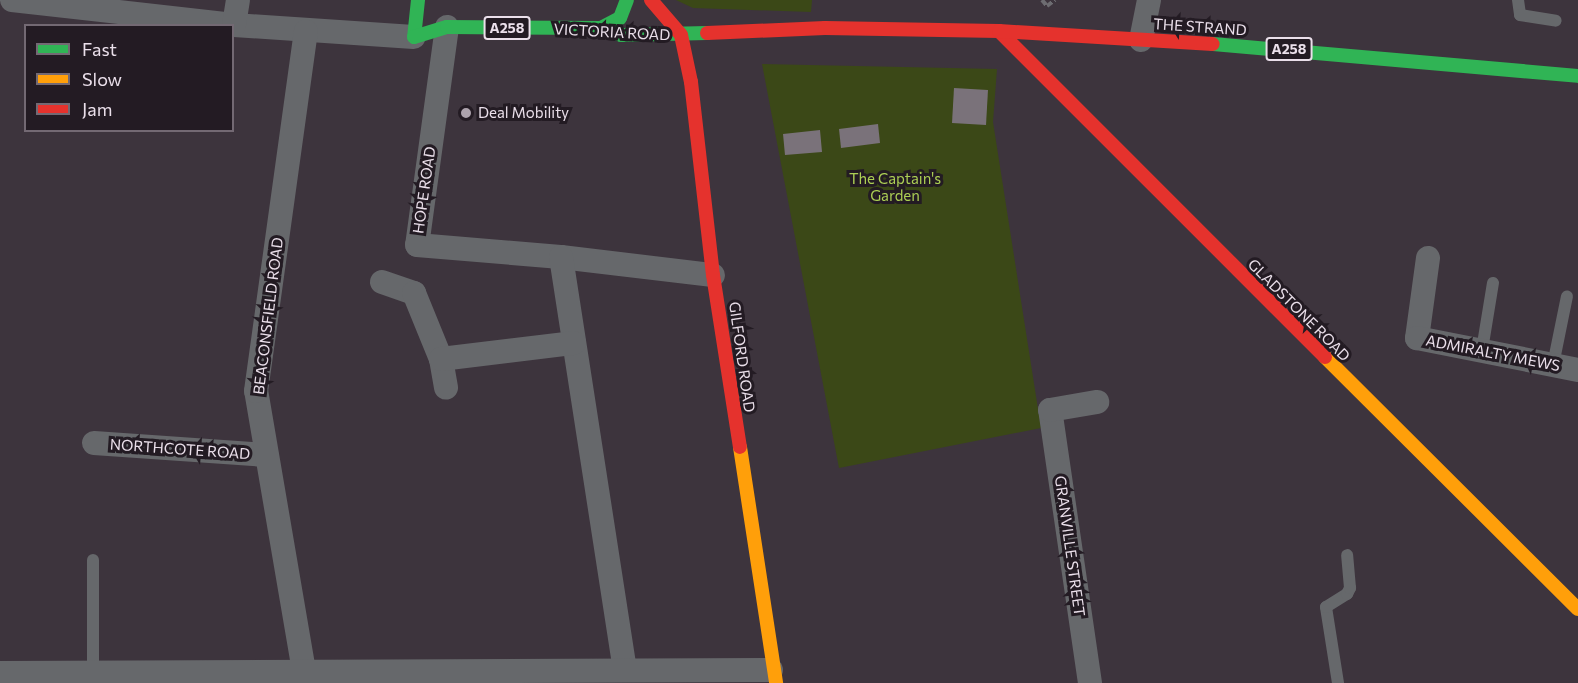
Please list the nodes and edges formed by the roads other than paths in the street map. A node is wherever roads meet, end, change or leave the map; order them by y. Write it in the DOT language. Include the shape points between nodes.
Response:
graph roads {
  1 [pos="12,0"];
  2 [pos="238,0"];
  3 [pos="418,0"];
  4 [pos="627,0"];
  5 [pos="651,0"];
  6 [pos="1149,0"];
  7 [pos="1518,0"];
  8 [pos="57,3"];
  9 [pos="1556,21"];
  10 [pos="226,24"];
  11 [pos="234,25"];
  12 [pos="447,27"];
  13 [pos="601,28"];
  14 [pos="306,31"];
  15 [pos="999,31"];
  16 [pos="643,35"];
  17 [pos="681,35"];
  18 [pos="414,37"];
  19 [pos="1141,40"];
  20 [pos="1578,76"];
  21 [pos="692,82"];
  22 [pos="561,256"];
  23 [pos="1428,258"];
  24 [pos="713,275"];
  25 [pos="382,282"];
  26 [pos="1493,283"];
  27 [pos="1567,296"];
  28 [pos="574,343"];
  29 [pos="1482,350"];
  30 [pos="441,359"];
  31 [pos="1553,365"];
  32 [pos="1578,370"];
  33 [pos="446,388"];
  34 [pos="1097,402"];
  35 [pos="94,443"];
  36 [pos="267,455"];
  37 [pos="1347,555"];
  38 [pos="93,560"];
  39 [pos="1578,609"];
  40 [pos="625,670"];
  41 [pos="304,671"];
  42 [pos="0,674"];
  43 [pos="93,674"];
  44 [pos="774,676"];
  45 [pos="1090,683"];
  46 [pos="1338,683"];
  1 -- 8 [label="street, VICTORIA ROAD"];
  2 -- 11 [label="street"];
  3 -- 18 [label="street"];
  4 -- 13 [label="street" via="620,18"];
  5 -- 17 [label="street"];
  6 -- 19 [label="street"];
  7 -- 9 [label="lane" via="1520,15"];
  8 -- 10 [label="street, VICTORIA ROAD"];
  11 -- 14 [label="street, VICTORIA ROAD"];
  12 -- 13 [label="street, VICTORIA ROAD / A258"];
  12 -- 18 [label="street, VICTORIA ROAD / A258"];
  12 -- 22 [label="street, HOPE ROAD" via="417,245"];
  13 -- 16 [label="street, VICTORIA ROAD / A258" via="621,35"];
  14 -- 18 [label="street, VICTORIA ROAD"];
  14 -- 36 [label="street, BEACONSFIELD ROAD" via="256,391"];
  15 -- 17 [label="street, VICTORIA ROAD / A258" via="825,28"];
  15 -- 19 [label="street, THE STRAND / A258"];
  15 -- 39 [label="street, GLADSTONE ROAD"];
  16 -- 17 [label="street, VICTORIA ROAD / A258"];
  16 -- 21 [label="street"];
  17 -- 21 [label="street, GILFORD ROAD"];
  19 -- 20 [label="street, THE STRAND / A258" via="1366,55"];
  21 -- 24 [label="street, GILFORD ROAD"];
  22 -- 24 [label="street, HOPE ROAD"];
  22 -- 28 [label="street"];
  23 -- 29 [label="street, ADMIRALTY MEWS" via="1417,338"];
  24 -- 44 [label="street, GILFORD ROAD"];
  25 -- 30 [label="street" via="414,293"];
  26 -- 29 [label="lane"];
  27 -- 31 [label="lane"];
  28 -- 30 [label="street"];
  28 -- 40 [label="street"];
  29 -- 31 [label="street, ADMIRALTY MEWS"];
  30 -- 33 [label="street"];
  31 -- 32 [label="street, ADMIRALTY MEWS"];
  34 -- 45 [label="street, GRANVILLE STREET" via="1050,410"];
  35 -- 36 [label="street, NORTHCOTE ROAD"];
  36 -- 41 [label="street, BEACONSFIELD ROAD"];
  37 -- 46 [label="lane" via="1350,588 1326,607"];
  38 -- 43 [label="lane"];
  40 -- 41 [label="street"];
  40 -- 44 [label="street"];
  41 -- 43 [label="street"];
  42 -- 43 [label="street"];
}
